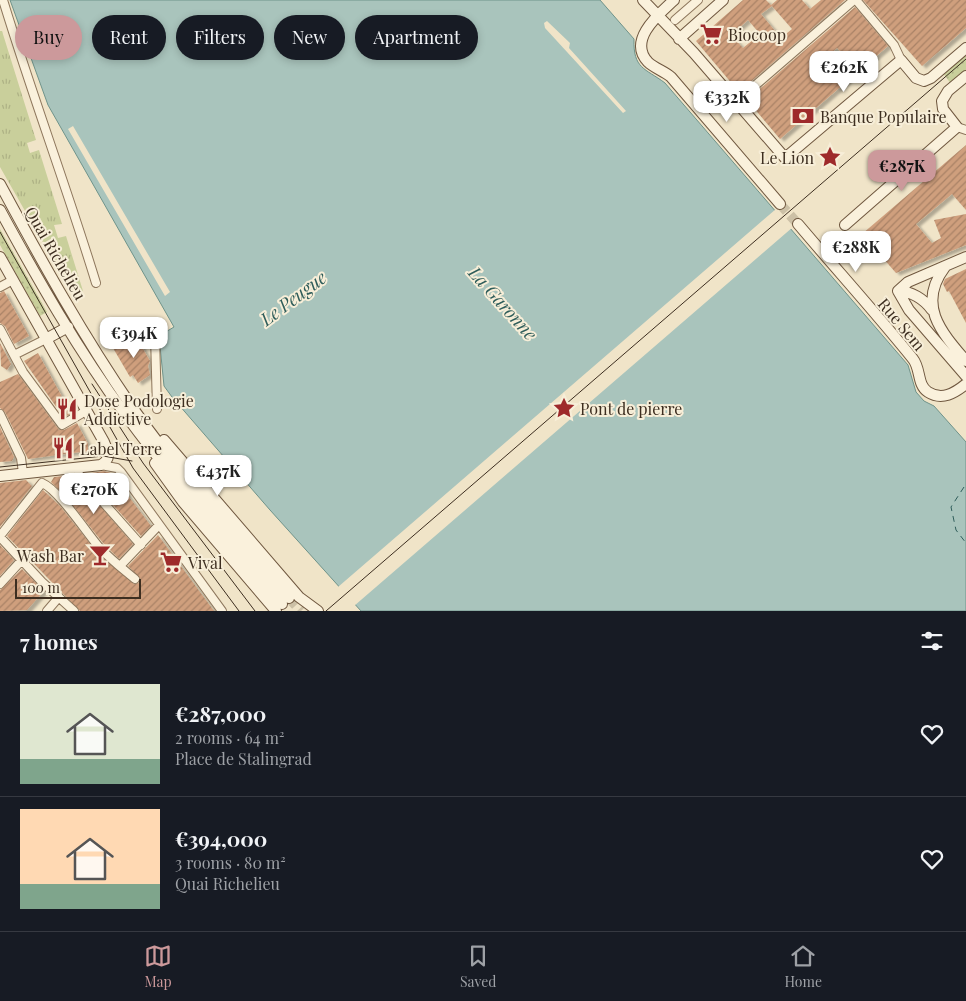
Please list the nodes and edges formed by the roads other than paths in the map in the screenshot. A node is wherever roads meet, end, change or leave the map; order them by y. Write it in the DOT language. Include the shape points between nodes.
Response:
graph roads {
  1 [pos="3,0"];
  2 [pos="643,0"];
  3 [pos="652,0"];
  4 [pos="674,0"];
  5 [pos="698,0"];
  6 [pos="723,0"];
  7 [pos="855,0"];
  8 [pos="657,15"];
  9 [pos="675,20"];
  10 [pos="679,39"];
  11 [pos="966,48"];
  12 [pos="901,60"];
  13 [pos="966,76"];
  14 [pos="736,102"];
  15 [pos="962,128"];
  16 [pos="0,184"];
  17 [pos="780,204"];
  18 [pos="0,210"];
  19 [pos="798,224"];
  20 [pos="845,225"];
  21 [pos="0,257"];
  22 [pos="966,257"];
  23 [pos="945,266"];
  24 [pos="13,280"];
  25 [pos="96,283"];
  26 [pos="0,287"];
  27 [pos="898,291"];
  28 [pos="932,310"];
  29 [pos="68,327"];
  30 [pos="0,328"];
  31 [pos="155,336"];
  32 [pos="46,339"];
  33 [pos="14,355"];
  34 [pos="966,361"];
  35 [pos="966,376"];
  36 [pos="966,384"];
  37 [pos="157,409"];
  38 [pos="128,410"];
  39 [pos="86,411"];
  40 [pos="0,414"];
  41 [pos="101,465"];
  42 [pos="78,468"];
  43 [pos="41,472"];
  44 [pos="23,473"];
  45 [pos="0,476"];
  46 [pos="42,483"];
  47 [pos="159,525"];
  48 [pos="0,536"];
  49 [pos="140,545"];
  50 [pos="22,561"];
  51 [pos="120,566"];
  52 [pos="134,579"];
  53 [pos="0,584"];
  54 [pos="59,597"];
  55 [pos="282,604"];
  56 [pos="310,609"];
  57 [pos="47,611"];
  58 [pos="74,611"];
  59 [pos="222,611"];
  1 -- 25 [label="street"];
  2 -- 8 [label="street"];
  3 -- 8 [label="street"];
  4 -- 8 [label="street"];
  5 -- 9 [label="street"];
  6 -- 10 [label="street"];
  7 -- 12 [label="street" via="894,45"];
  7 -- 14 [label="street"];
  8 -- 10 [label="street"];
  8 -- 17 [label="street" via="643,35 644,56 650,64 671,77"];
  10 -- 14 [label="street"];
  11 -- 12 [label="street" via="928,80 916,78"];
  12 -- 14 [label="street" via="787,158"];
  13 -- 15 [label="street" via="945,94 942,101 943,109"];
  15 -- 20 [label="street"];
  16 -- 38 [label="street, Quai Richelieu"];
  18 -- 29 [label="street, Quai Richelieu"];
  19 -- 36 [label="street, Rue Sem" via="914,361 924,389 944,396"];
  21 -- 24 [label="street"];
  22 -- 23 [label="street"];
  23 -- 27 [label="street" via="908,282"];
  23 -- 28 [label="street" via="932,292"];
  24 -- 26 [label="street"];
  24 -- 32 [label="street"];
  27 -- 28 [label="street" via="922,299"];
  27 -- 35 [label="street"];
  28 -- 34 [label="street" via="943,333"];
  29 -- 32 [label="street"];
  29 -- 38 [label="street, Quai Richelieu"];
  30 -- 33 [label="street"];
  31 -- 37 [label="street"];
  32 -- 33 [label="street"];
  32 -- 39 [label="street"];
  33 -- 39 [label="street" via="62,425"];
  38 -- 55 [label="street, Quai Richelieu" via="204,499"];
  38 -- 55 [label="street" via="163,476 183,502"];
  38 -- 56 [label="street" via="175,451"];
  39 -- 41 [label="street" via="109,454"];
  40 -- 44 [label="street" via="21,458"];
  41 -- 42 [label="street"];
  41 -- 47 [label="street" via="120,472"];
  42 -- 43 [label="street"];
  42 -- 49 [label="street" via="78,474"];
  43 -- 44 [label="street"];
  43 -- 46 [label="street"];
  44 -- 45 [label="street"];
  46 -- 48 [label="street"];
  46 -- 51 [label="street" via="66,506 100,549"];
  47 -- 49 [label="street"];
  47 -- 59 [label="street"];
  48 -- 50 [label="street"];
  49 -- 51 [label="street"];
  50 -- 53 [label="street"];
  50 -- 54 [label="street"];
  51 -- 52 [label="street"];
  54 -- 57 [label="street"];
  54 -- 58 [label="street"];
}
